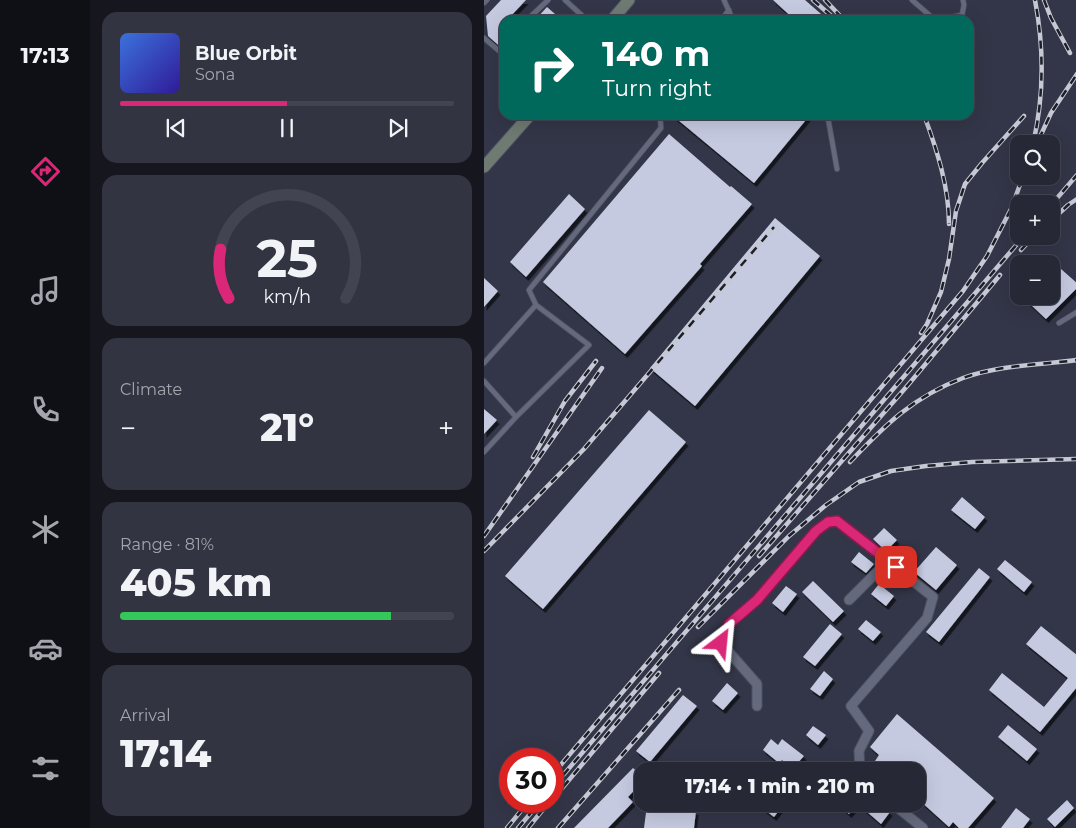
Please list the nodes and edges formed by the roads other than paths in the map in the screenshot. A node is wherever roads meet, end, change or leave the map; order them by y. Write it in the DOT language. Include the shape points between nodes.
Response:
graph roads {
  1 [pos="487,0"];
  2 [pos="548,0"];
  3 [pos="565,0"];
  4 [pos="724,0"];
  5 [pos="912,0"];
  6 [pos="963,0"];
  7 [pos="625,1"];
  8 [pos="484,4"];
  9 [pos="729,10"];
  10 [pos="532,15"];
  11 [pos="582,15"];
  12 [pos="615,15"];
  13 [pos="725,15"];
  14 [pos="731,15"];
  15 [pos="930,15"];
  16 [pos="962,15"];
  17 [pos="484,38"];
  18 [pos="499,51"];
  19 [pos="526,120"];
  20 [pos="660,120"];
  21 [pos="828,120"];
  22 [pos="484,167"];
  23 [pos="836,169"];
  24 [pos="536,305"];
  25 [pos="1076,312"];
  26 [pos="1059,323"];
  27 [pos="484,363"];
  28 [pos="484,381"];
  29 [pos="516,417"];
  30 [pos="484,452"];
  31 [pos="896,567"];
  32 [pos="849,600"];
  33 [pos="757,706"];
  34 [pos="860,762"];
  35 [pos="904,812"];
  36 [pos="923,828"];
  1 -- 8 [label="lane"];
  2 -- 10 [label="lane"];
  3 -- 11 [label="lane"];
  4 -- 9 [label="lane"];
  5 -- 15 [label="lane"];
  6 -- 16 [label="lane"];
  7 -- 12 [label="main road"];
  9 -- 13 [label="lane"];
  9 -- 14 [label="lane"];
  17 -- 18 [label="lane"];
  19 -- 22 [label="main road"];
  20 -- 24 [label="lane" via="660,128 529,290"];
  21 -- 23 [label="lane"];
  24 -- 27 [label="lane"];
  24 -- 29 [label="lane" via="589,345"];
  25 -- 26 [label="lane"];
  28 -- 29 [label="lane"];
  29 -- 30 [label="lane"];
  31 -- 32 [label="street" via="878,571"];
  31 -- 33 [label="street" via="837,521 828,522 816,531 757,600 729,624 721,643 757,684"];
  31 -- 34 [label="street" via="933,597 927,618 851,706 869,731 859,751"];
  35 -- 36 [label="street"];
}
